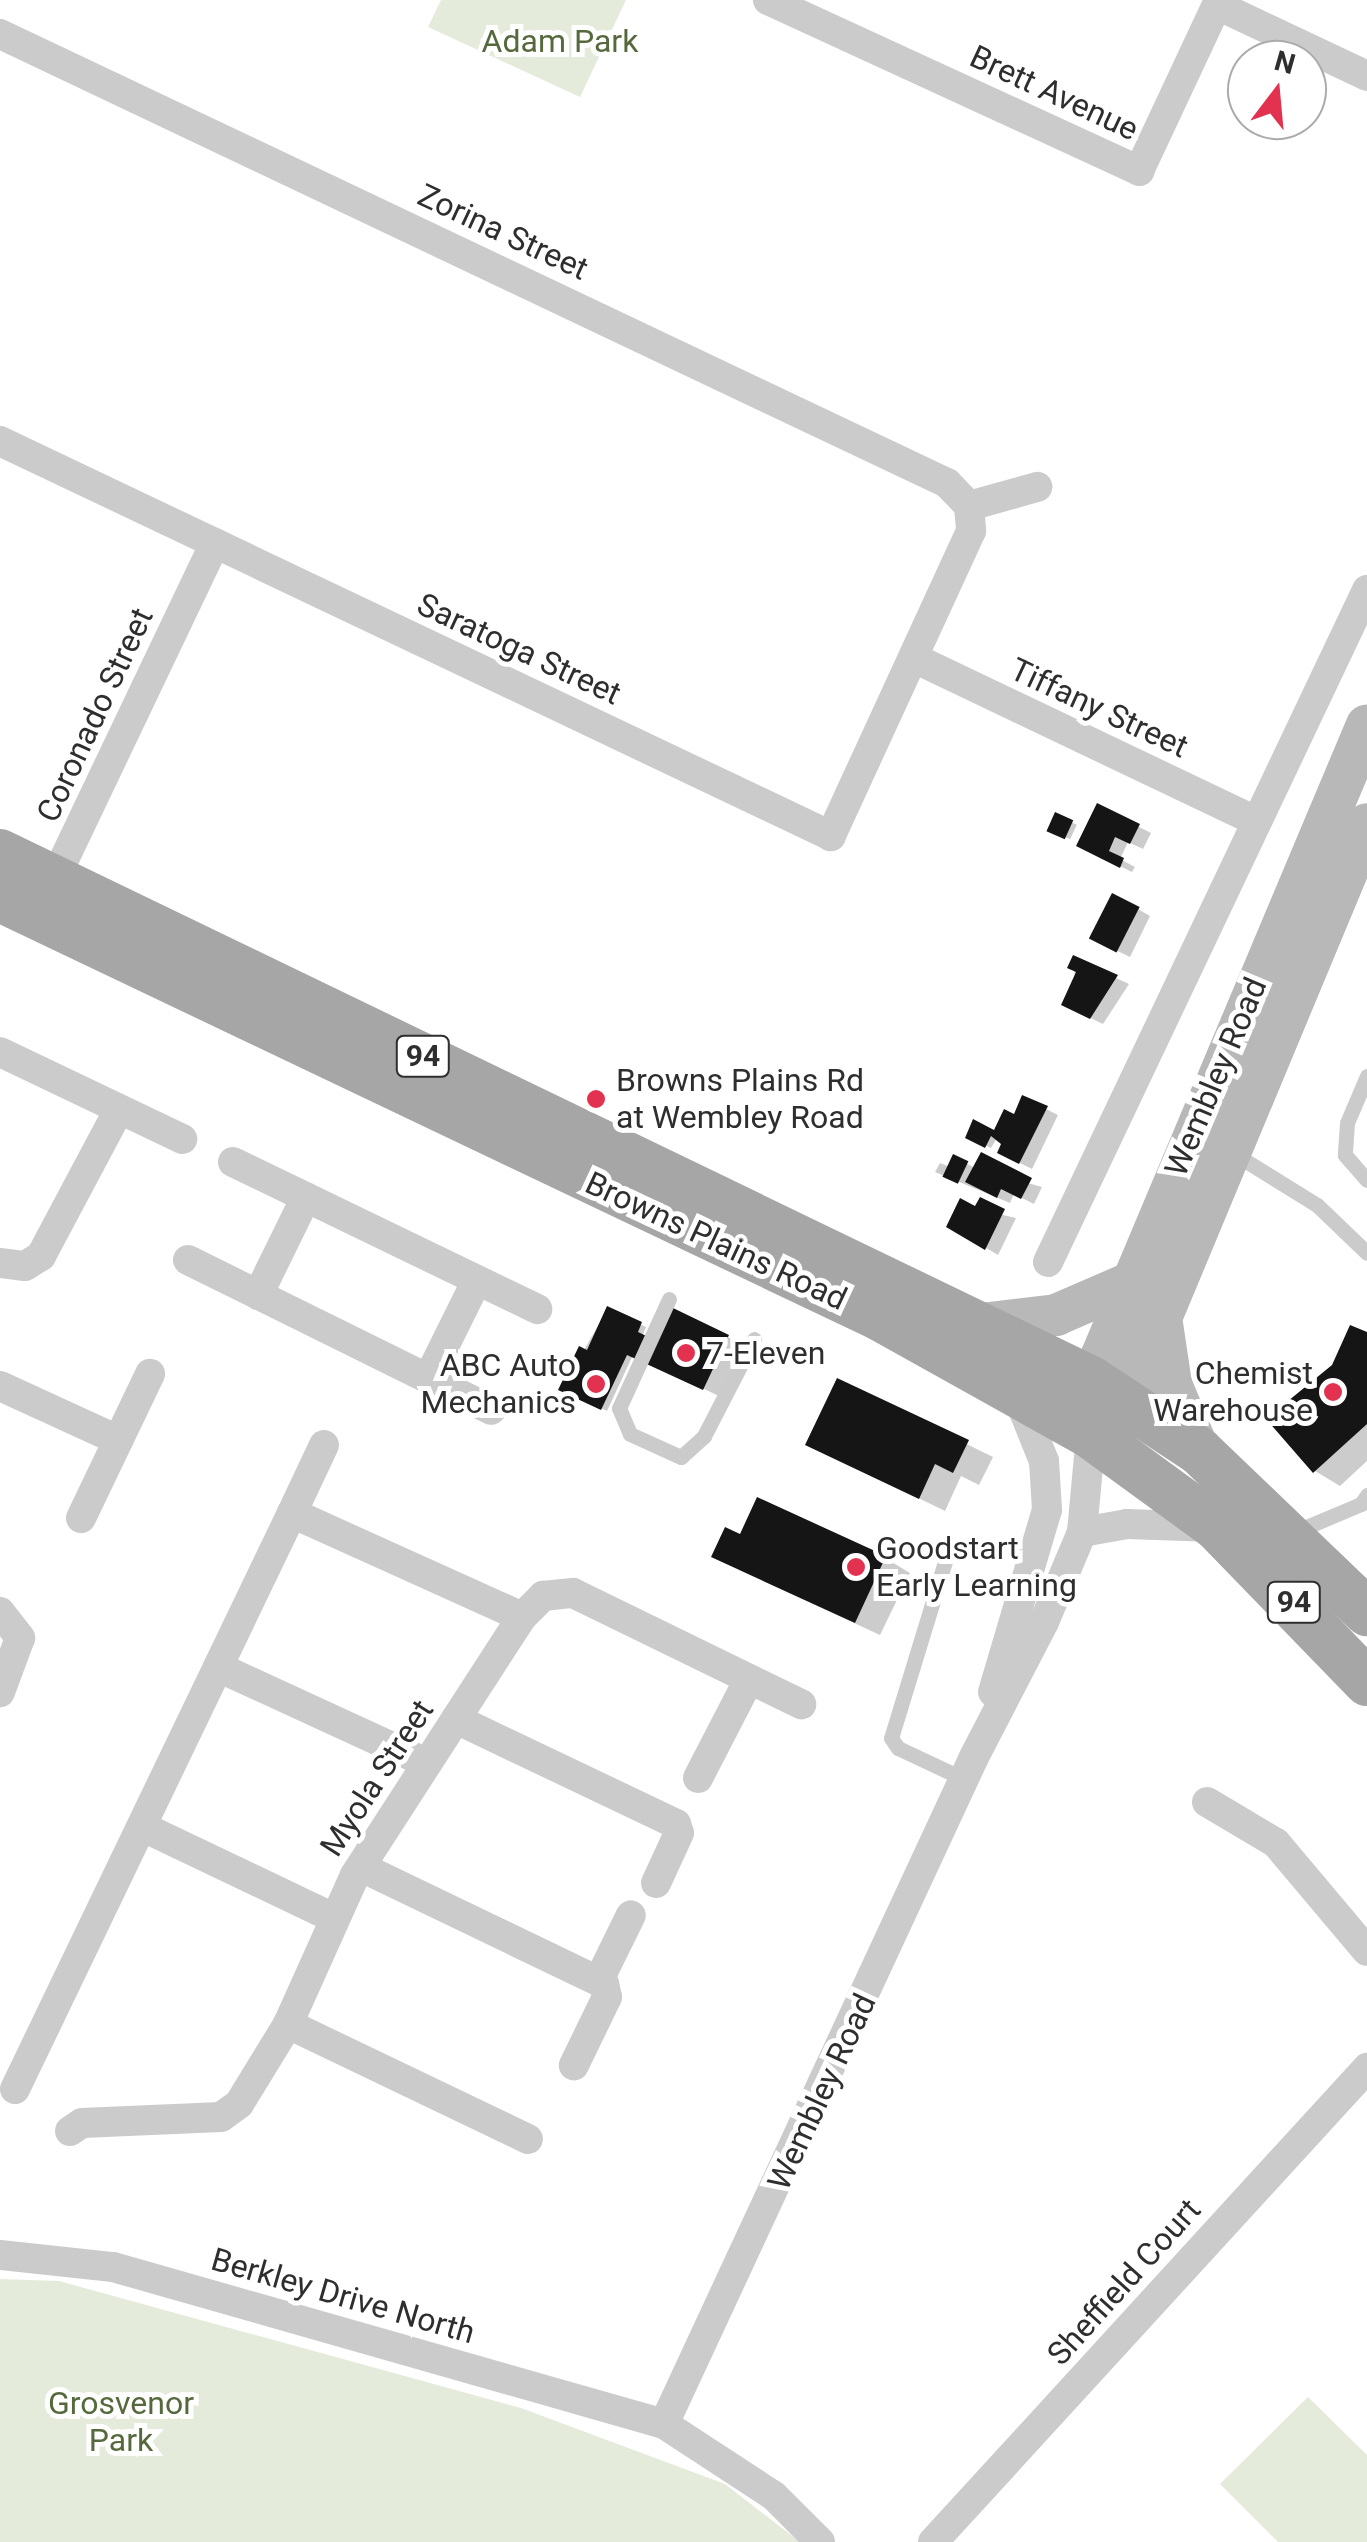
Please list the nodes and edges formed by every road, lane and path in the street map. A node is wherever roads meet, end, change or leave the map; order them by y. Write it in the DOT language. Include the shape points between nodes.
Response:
graph roads {
  1 [pos="768,0"];
  2 [pos="1218,2"];
  3 [pos="0,34"];
  4 [pos="1367,76"];
  5 [pos="0,441"];
  6 [pos="1037,486"];
  7 [pos="969,506"];
  8 [pos="215,543"];
  9 [pos="1367,590"];
  10 [pos="914,658"];
  11 [pos="1367,725"];
  12 [pos="1254,820"];
  13 [pos="1367,824"];
  14 [pos="0,853"];
  15 [pos="31,898"];
  16 [pos="0,1052"];
  17 [pos="1367,1076"];
  18 [pos="118,1109"];
  19 [pos="182,1139"];
  20 [pos="1229,1150"];
  21 [pos="232,1162"];
  22 [pos="1367,1180"];
  23 [pos="306,1197"];
  24 [pos="1363,1243"];
  25 [pos="188,1260"];
  26 [pos="1048,1262"];
  27 [pos="0,1263"];
  28 [pos="477,1280"];
  29 [pos="894,1284"];
  30 [pos="258,1295"];
  31 [pos="1145,1298"];
  32 [pos="669,1299"];
  33 [pos="538,1309"];
  34 [pos="980,1324"];
  35 [pos="754,1339"];
  36 [pos="150,1374"];
  37 [pos="428,1379"];
  38 [pos="0,1386"];
  39 [pos="1109,1391"];
  40 [pos="1016,1393"];
  41 [pos="490,1410"];
  42 [pos="1092,1435"];
  43 [pos="118,1440"];
  44 [pos="324,1445"];
  45 [pos="1200,1451"];
  46 [pos="1365,1506"];
  47 [pos="292,1513"];
  48 [pos="81,1518"];
  49 [pos="1217,1527"];
  50 [pos="1082,1532"];
  51 [pos="1292,1533"];
  52 [pos="947,1554"];
  53 [pos="0,1612"];
  54 [pos="1367,1612"];
  55 [pos="522,1617"];
  56 [pos="218,1667"];
  57 [pos="748,1678"];
  58 [pos="1367,1682"];
  59 [pos="0,1692"];
  60 [pos="800,1704"];
  61 [pos="456,1719"];
  62 [pos="428,1764"];
  63 [pos="969,1768"];
  64 [pos="1207,1802"];
  65 [pos="143,1827"];
  66 [pos="679,1833"];
  67 [pos="361,1867"];
  68 [pos="656,1883"];
  69 [pos="631,1916"];
  70 [pos="332,1917"];
  71 [pos="1367,1951"];
  72 [pos="598,1980"];
  73 [pos="288,2024"];
  74 [pos="574,2065"];
  75 [pos="1367,2068"];
  76 [pos="15,2089"];
  77 [pos="70,2130"];
  78 [pos="527,2141"];
  79 [pos="0,2255"];
  80 [pos="664,2424"];
  81 [pos="820,2542"];
  82 [pos="933,2542"];
  1 -- 2 [label="street, Brett Avenue" via="1139,171"];
  2 -- 4 [label="street"];
  3 -- 7 [label="street, Zorina Street" via="947,482"];
  5 -- 8 [label="street, Saratoga Street"];
  6 -- 7 [label="street"];
  7 -- 10 [label="street" via="971,530"];
  8 -- 10 [label="street, Saratoga Street" via="832,836"];
  8 -- 15 [label="street, Coronado Street"];
  9 -- 12 [label="street"];
  10 -- 12 [label="street, Tiffany Street"];
  11 -- 31 [label="main road, Wembley Road"];
  12 -- 26 [label="street"];
  13 -- 20 [label="main road, Wembley Road"];
  14 -- 15 [label="main road, Browns Plains Road / 94"];
  15 -- 29 [label="main road, Browns Plains Road / 94"];
  15 -- 40 [label="main road, Browns Plains Road / 94" via="880,1317"];
  16 -- 18 [label="street"];
  17 -- 22 [label="lane" via="1347,1123 1345,1155"];
  18 -- 19 [label="street"];
  18 -- 27 [label="street" via="41,1256 25,1266"];
  20 -- 24 [label="lane" via="1317,1204"];
  20 -- 31 [label="main road, Wembley Road"];
  21 -- 23 [label="street"];
  23 -- 28 [label="street"];
  23 -- 30 [label="street"];
  25 -- 30 [label="street"];
  28 -- 33 [label="street"];
  28 -- 37 [label="street"];
  29 -- 34 [label="main road, Browns Plains Road / 94"];
  29 -- 42 [label="main road" via="924,1312 1016,1364"];
  30 -- 37 [label="street"];
  31 -- 34 [label="main road"];
  31 -- 39 [label="main road, Wembley Road"];
  31 -- 45 [label="main road"];
  32 -- 35 [label="lane" via="619,1408 630,1434 681,1457 704,1436"];
  34 -- 39 [label="main road, Browns Plains Road / 94"];
  36 -- 43 [label="street"];
  37 -- 41 [label="street"];
  38 -- 43 [label="street"];
  39 -- 42 [label="main road, Wembley Road"];
  39 -- 45 [label="main road, Browns Plains Road / 94"];
  40 -- 42 [label="main road, Browns Plains Road / 94"];
  40 -- 63 [label="street, Wembley Road" via="1042,1456 1047,1510"];
  42 -- 49 [label="main road, Browns Plains Road / 94"];
  42 -- 50 [label="street, Wembley Road"];
  43 -- 48 [label="street"];
  44 -- 47 [label="street"];
  45 -- 51 [label="main road, Browns Plains Road / 94"];
  46 -- 51 [label="lane"];
  47 -- 55 [label="street"];
  47 -- 56 [label="street"];
  49 -- 50 [label="street" via="1128,1524"];
  49 -- 58 [label="main road, Browns Plains Road / 94"];
  50 -- 63 [label="street, Wembley Road"];
  51 -- 54 [label="main road, Browns Plains Road / 94"];
  52 -- 63 [label="lane" via="891,1738 898,1748"];
  53 -- 59 [label="street" via="20,1638"];
  55 -- 57 [label="street, Myola Street" via="543,1596 573,1593"];
  55 -- 61 [label="street, Myola Street"];
  56 -- 62 [label="street"];
  56 -- 65 [label="street"];
  57 -- 60 [label="street, Myola Street"];
  57 -- 66 [label="street"];
  61 -- 62 [label="street, Myola Street"];
  61 -- 66 [label="street" via="658,1814"];
  62 -- 67 [label="street, Myola Street"];
  63 -- 80 [label="street, Wembley Road"];
  64 -- 71 [label="street" via="1276,1843"];
  65 -- 70 [label="street"];
  65 -- 76 [label="street"];
  66 -- 68 [label="street"];
  67 -- 70 [label="street, Myola Street"];
  67 -- 72 [label="street"];
  69 -- 72 [label="street"];
  70 -- 73 [label="street, Myola Street"];
  72 -- 74 [label="street" via="607,1997"];
  73 -- 77 [label="street, Myola Street" via="238,2104 221,2117 82,2122"];
  73 -- 78 [label="street"];
  75 -- 82 [label="street, Sheffield Court"];
  79 -- 80 [label="street, Berkley Drive North" via="113,2267"];
  80 -- 81 [label="street, Berkley Drive North" via="774,2496"];
}
